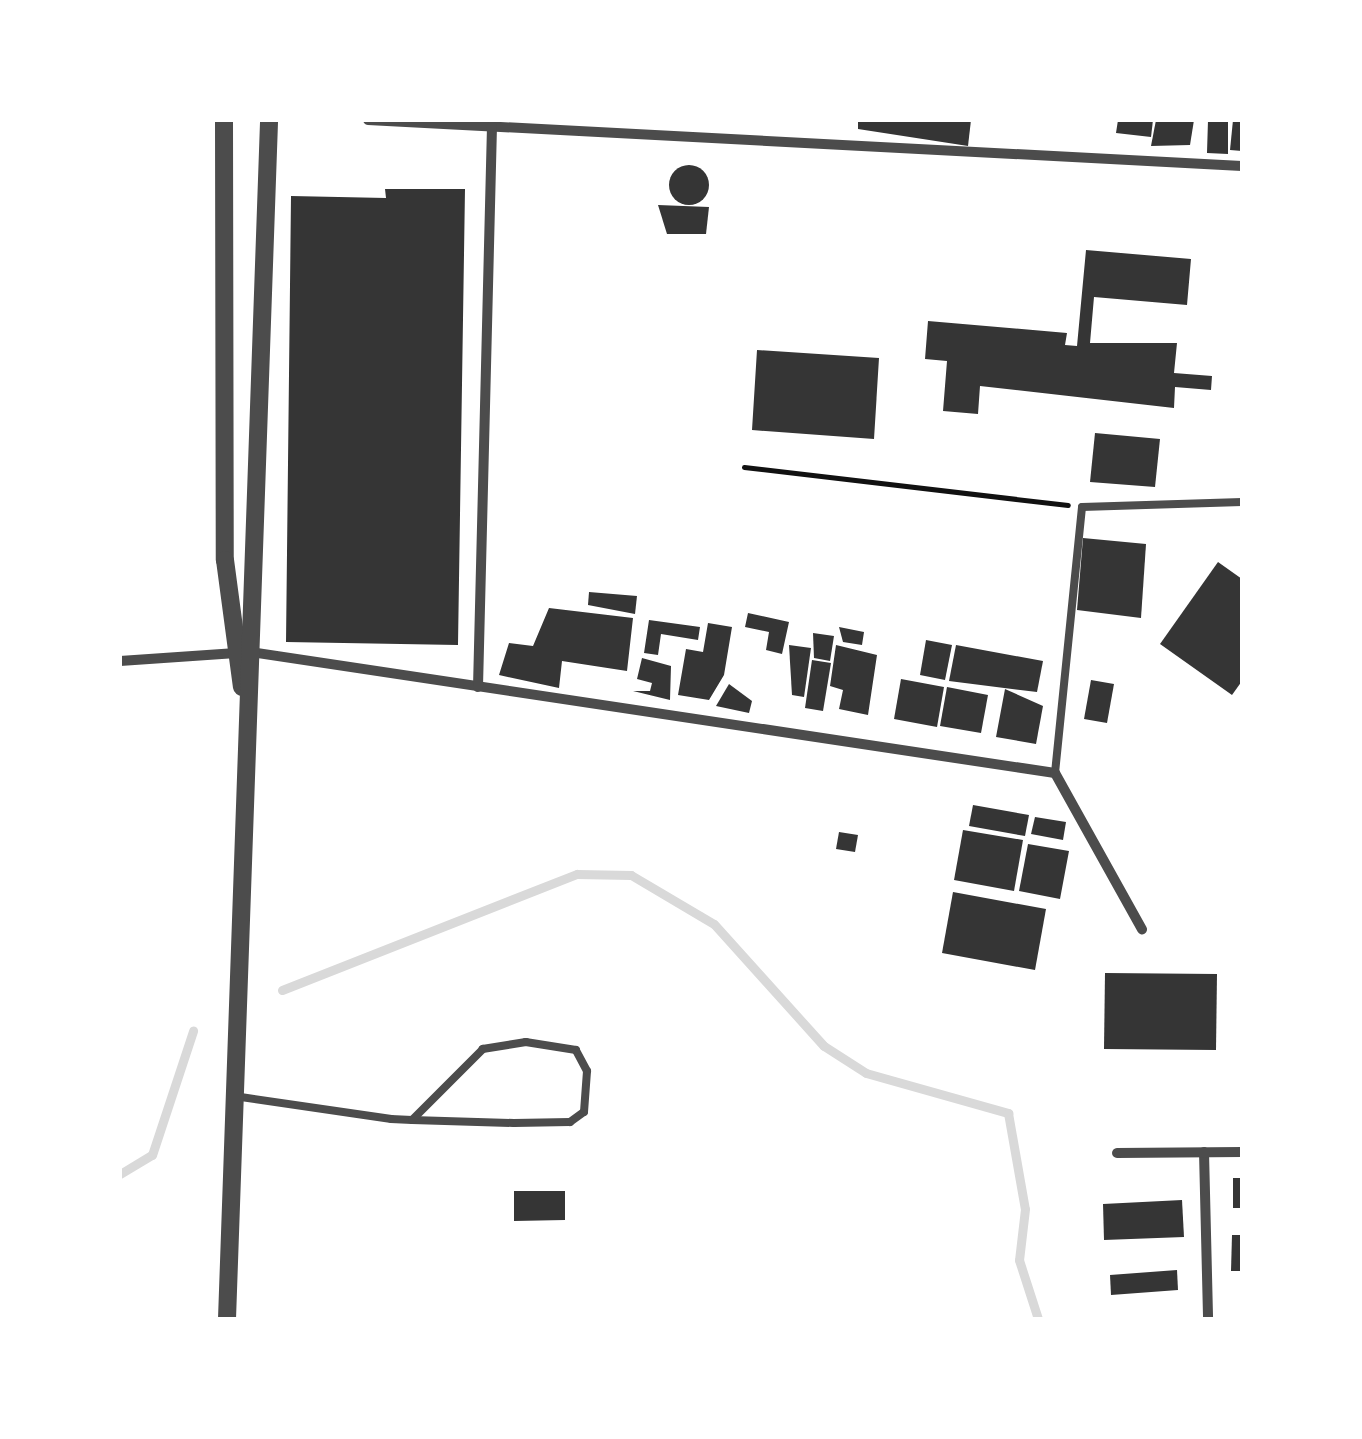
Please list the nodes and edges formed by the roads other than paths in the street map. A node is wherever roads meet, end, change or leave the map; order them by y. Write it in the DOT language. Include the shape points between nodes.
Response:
graph roads {
  1 [pos="224,120"];
  2 [pos="270,120"];
  3 [pos="368,120"];
  4 [pos="492,126"];
  5 [pos="1242,166"];
  6 [pos="1242,502"];
  7 [pos="244,654"];
  8 [pos="120,660"];
  9 [pos="478,687"];
  10 [pos="1054,774"];
  11 [pos="1142,929"];
  12 [pos="234,1096"];
  13 [pos="412,1120"];
  14 [pos="1204,1152"];
  15 [pos="1242,1152"];
  16 [pos="1117,1153"];
  17 [pos="227,1319"];
  18 [pos="1208,1319"];
  1 -- 7 [label="street" via="225,560"];
  2 -- 7 [label="street"];
  3 -- 4 [label="street"];
  4 -- 5 [label="street"];
  4 -- 9 [label="street"];
  6 -- 10 [label="lane" via="1082,506"];
  7 -- 8 [label="street"];
  7 -- 9 [label="street"];
  7 -- 12 [label="street" via="248,716"];
  9 -- 10 [label="street"];
  10 -- 11 [label="street"];
  12 -- 13 [label="lane"];
  12 -- 17 [label="street"];
  13 -- 13 [label="lane" via="570,1122 584,1112 587,1071 576,1050 526,1042 483,1049"];
  14 -- 15 [label="street"];
  14 -- 16 [label="street"];
  14 -- 18 [label="street"];
}
